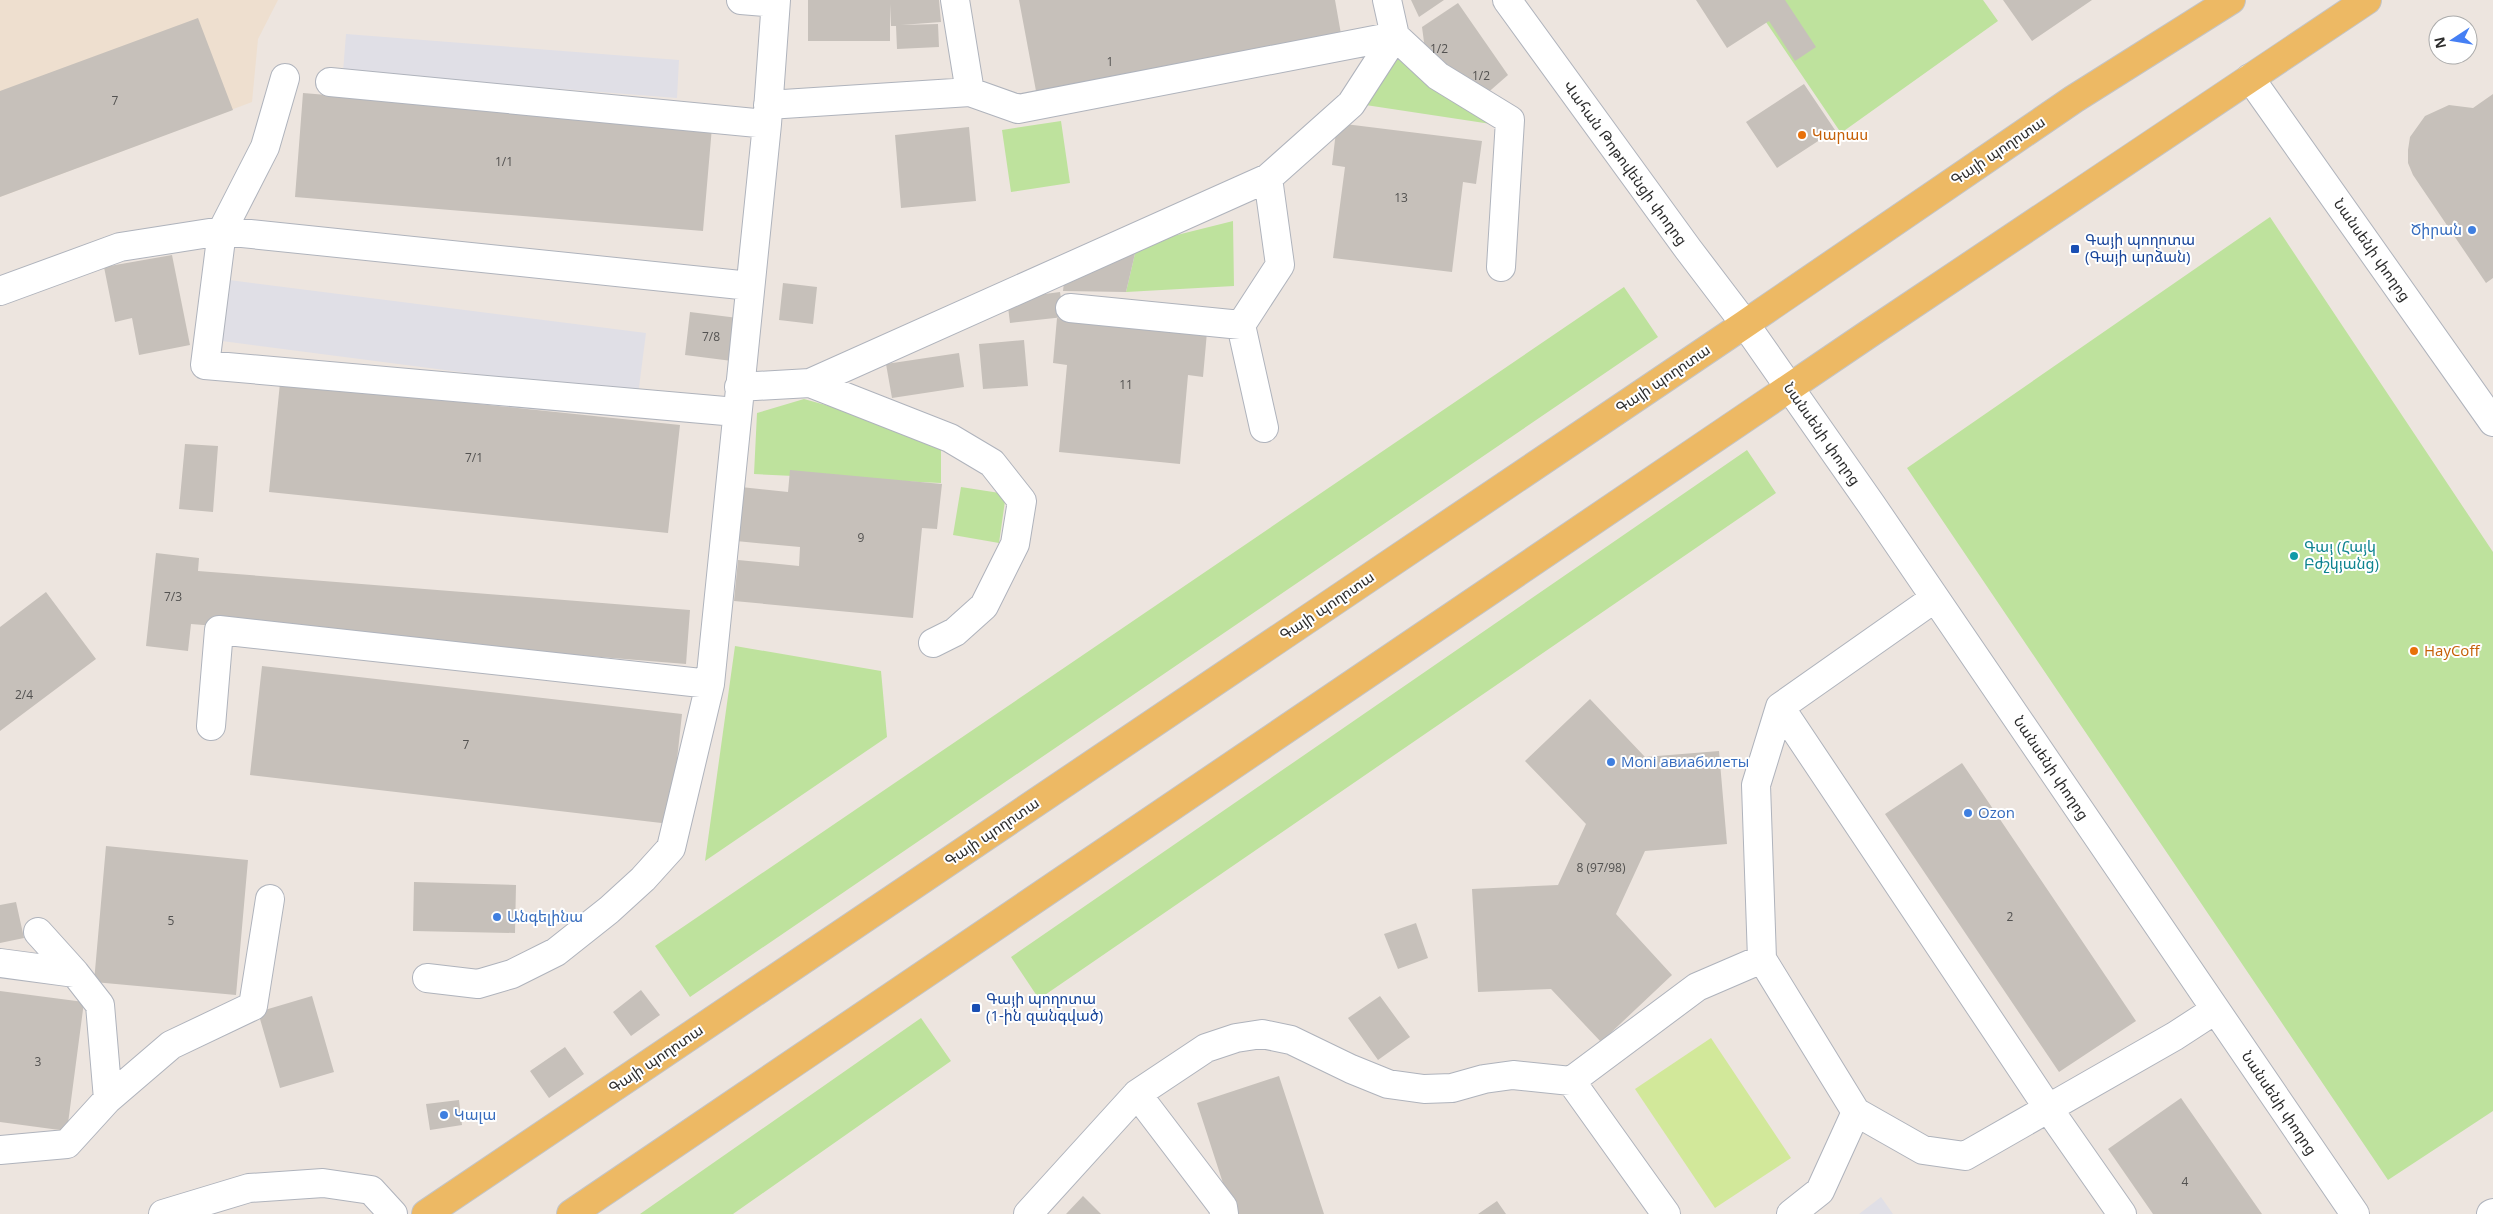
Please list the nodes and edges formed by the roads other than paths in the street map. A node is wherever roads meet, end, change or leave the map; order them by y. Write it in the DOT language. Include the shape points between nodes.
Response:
graph roads {
  1 [pos="741,0"];
  2 [pos="955,0"];
  3 [pos="1387,0"];
  4 [pos="1507,0"];
  5 [pos="2231,0"];
  6 [pos="2367,0"];
  7 [pos="776,2"];
  8 [pos="1395,36"];
  9 [pos="285,78"];
  10 [pos="2250,78"];
  11 [pos="330,82"];
  12 [pos="970,92"];
  13 [pos="767,115"];
  14 [pos="1268,178"];
  15 [pos="222,231"];
  16 [pos="1501,267"];
  17 [pos="750,286"];
  18 [pos="0,291"];
  19 [pos="1070,308"];
  20 [pos="1241,324"];
  21 [pos="1745,324"];
  22 [pos="810,383"];
  23 [pos="1790,388"];
  24 [pos="737,399"];
  25 [pos="2493,422"];
  26 [pos="1264,428"];
  27 [pos="1935,598"];
  28 [pos="933,643"];
  29 [pos="710,684"];
  30 [pos="1780,707"];
  31 [pos="211,726"];
  32 [pos="270,898"];
  33 [pos="38,932"];
  34 [pos="1762,959"];
  35 [pos="0,963"];
  36 [pos="75,973"];
  37 [pos="428,978"];
  38 [pos="2215,1010"];
  39 [pos="1571,1081"];
  40 [pos="1137,1094"];
  41 [pos="108,1098"];
  42 [pos="2048,1108"];
  43 [pos="1856,1112"];
  44 [pos="0,1150"];
  45 [pos="163,1214"];
  46 [pos="393,1214"];
  47 [pos="426,1214"];
  48 [pos="571,1214"];
  49 [pos="1028,1214"];
  50 [pos="1224,1214"];
  51 [pos="1666,1214"];
  52 [pos="1791,1214"];
  53 [pos="2122,1214"];
  54 [pos="2355,1214"];
  1 -- 7 [label="street"];
  2 -- 12 [label="street"];
  3 -- 8 [label="street"];
  4 -- 21 [label="street, Վահան Թոթովենցի փողոց"];
  5 -- 21 [label="main road, Գայի պողոտա" via="2074,99"];
  6 -- 10 [label="main road"];
  7 -- 13 [label="street"];
  8 -- 12 [label="street" via="1018,109"];
  8 -- 14 [label="street" via="1351,104"];
  8 -- 16 [label="street" via="1438,76 1510,120"];
  9 -- 15 [label="street" via="265,147"];
  10 -- 23 [label="main road"];
  10 -- 25 [label="street, Նանսենի փողոց"];
  11 -- 13 [label="street"];
  12 -- 13 [label="street"];
  13 -- 17 [label="street"];
  14 -- 20 [label="street" via="1280,265"];
  14 -- 22 [label="street"];
  15 -- 17 [label="street"];
  15 -- 18 [label="street" via="120,246"];
  15 -- 24 [label="street" via="205,365"];
  17 -- 24 [label="street"];
  19 -- 20 [label="street"];
  20 -- 26 [label="street"];
  21 -- 23 [label="street, Նանսենի փողոց"];
  21 -- 47 [label="main road, Գայի պողոտա"];
  22 -- 24 [label="street"];
  22 -- 28 [label="street" via="950,438 992,463 1022,501 1015,544 984,606 955,632"];
  23 -- 27 [label="street, Նանսենի փողոց"];
  23 -- 48 [label="main road"];
  24 -- 29 [label="street"];
  27 -- 30 [label="street"];
  27 -- 38 [label="street, Նանսենի փողոց"];
  29 -- 31 [label="street" via="219,630"];
  29 -- 37 [label="street" via="671,848 643,879 610,910 556,952 512,974 478,984"];
  30 -- 34 [label="street" via="1756,785"];
  30 -- 42 [label="street"];
  32 -- 41 [label="street" via="253,1006 171,1045"];
  33 -- 36 [label="street"];
  34 -- 39 [label="street" via="1697,988"];
  34 -- 43 [label="street"];
  35 -- 36 [label="street"];
  36 -- 41 [label="street" via="100,1005"];
  38 -- 42 [label="street"];
  38 -- 54 [label="street, Նանսենի փողոց"];
  39 -- 40 [label="street" via="1513,1075 1452,1088 1424,1090 1388,1084 1291,1040 1262,1034 1206,1048"];
  39 -- 51 [label="street"];
  40 -- 49 [label="street"];
  40 -- 50 [label="street" via="1223,1207"];
  41 -- 44 [label="street" via="67,1144"];
  42 -- 43 [label="street" via="1965,1156 1923,1150"];
  42 -- 53 [label="street"];
  43 -- 52 [label="street" via="1820,1191"];
  45 -- 46 [label="street" via="249,1188 323,1182 370,1190"];
}
